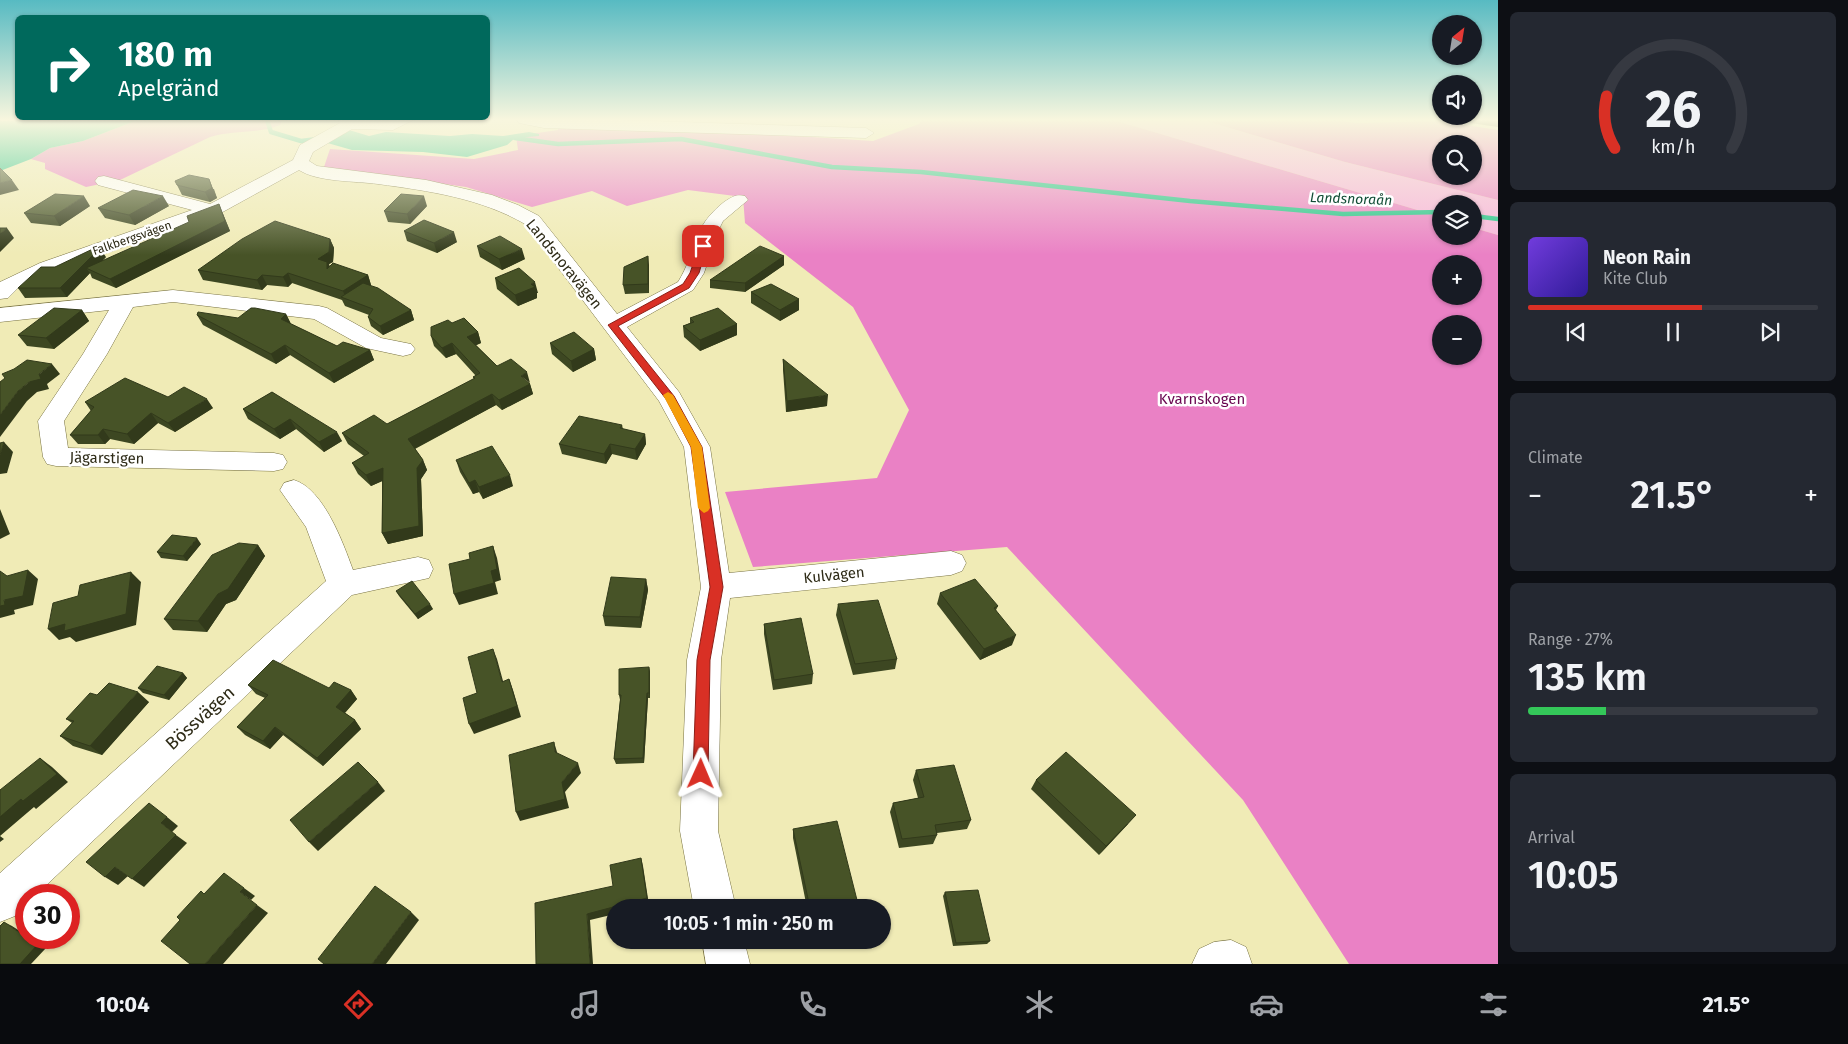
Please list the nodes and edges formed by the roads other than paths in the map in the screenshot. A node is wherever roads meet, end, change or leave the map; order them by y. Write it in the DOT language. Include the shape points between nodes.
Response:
graph roads {
  1 [pos="296,165"];
  2 [pos="303,165"];
  3 [pos="104,181"];
  4 [pos="739,200"];
  5 [pos="212,210"];
  6 [pos="0,293"];
  7 [pos="124,303"];
  8 [pos="0,315"];
  9 [pos="613,325"];
  10 [pos="403,349"];
  11 [pos="274,462"];
  12 [pos="294,490"];
  13 [pos="951,563"];
  14 [pos="418,568"];
  15 [pos="343,585"];
  16 [pos="716,587"];
  17 [pos="713,899"];
  18 [pos="0,901"];
  19 [pos="725,949"];
  20 [pos="728,964"];
  1 -- 5 [label="street, Falkbergsvägen"];
  2 -- 9 [label="street, Landsnoravägen" via="312,170 454,191 518,210 532,220"];
  3 -- 5 [label="street, Falkbergsvägen"];
  4 -- 9 [label="street" via="716,218 686,286"];
  5 -- 6 [label="street, Falkbergsvägen" via="47,267 13,282"];
  7 -- 8 [label="street"];
  7 -- 10 [label="street" via="173,296 319,313 374,343"];
  7 -- 11 [label="street, Jägarstigen" via="51,421 56,457"];
  9 -- 16 [label="street, Landsnoravägen" via="670,398 697,447"];
  12 -- 15 [label="street" via="314,511 327,537"];
  13 -- 16 [label="street, Kulvägen"];
  14 -- 15 [label="street, Bössvägen"];
  15 -- 18 [label="street, Bössvägen"];
  16 -- 17 [label="street, Landsnoravägen" via="704,660 699,831"];
  19 -- 20 [label="street"];
}
